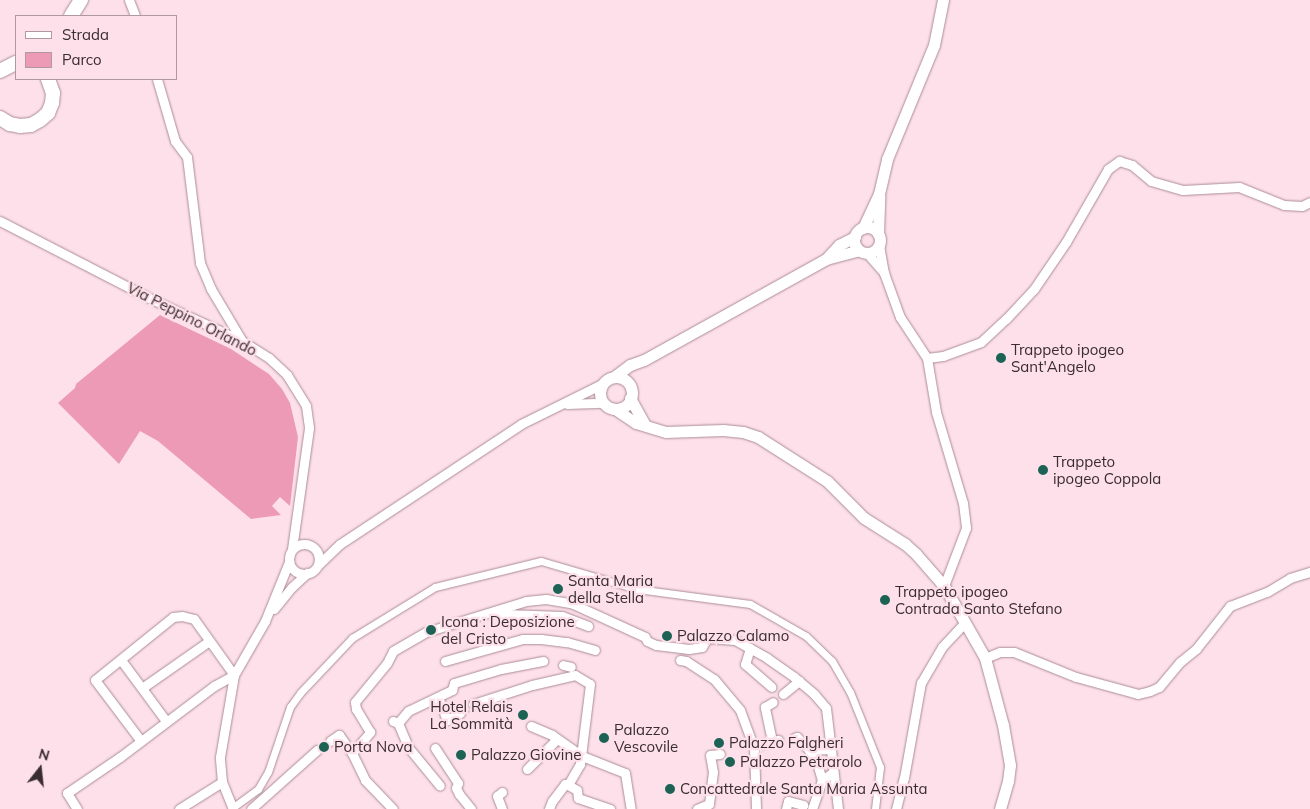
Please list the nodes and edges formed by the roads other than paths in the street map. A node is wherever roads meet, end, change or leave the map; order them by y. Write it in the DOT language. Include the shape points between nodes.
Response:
graph roads {
  1 [pos="81,0"];
  2 [pos="129,0"];
  3 [pos="943,0"];
  4 [pos="71,15"];
  5 [pos="135,15"];
  6 [pos="15,64"];
  7 [pos="0,71"];
  8 [pos="48,80"];
  9 [pos="157,80"];
  10 [pos="0,119"];
  11 [pos="879,194"];
  12 [pos="1310,202"];
  13 [pos="0,221"];
  14 [pos="859,232"];
  15 [pos="878,240"];
  16 [pos="862,251"];
  17 [pos="826,259"];
  18 [pos="884,273"];
  19 [pos="242,341"];
  20 [pos="927,358"];
  21 [pos="644,360"];
  22 [pos="614,377"];
  23 [pos="602,384"];
  24 [pos="629,385"];
  25 [pos="630,398"];
  26 [pos="603,402"];
  27 [pos="557,406"];
  28 [pos="615,408"];
  29 [pos="645,425"];
  30 [pos="295,533"];
  31 [pos="302,544"];
  32 [pos="340,544"];
  33 [pos="314,548"];
  34 [pos="292,549"];
  35 [pos="289,562"];
  36 [pos="318,565"];
  37 [pos="1310,572"];
  38 [pos="307,573"];
  39 [pos="944,586"];
  40 [pos="499,610"];
  41 [pos="265,622"];
  42 [pos="965,622"];
  43 [pos="588,626"];
  44 [pos="209,640"];
  45 [pos="750,648"];
  46 [pos="595,650"];
  47 [pos="985,658"];
  48 [pos="121,660"];
  49 [pos="680,660"];
  50 [pos="445,661"];
  51 [pos="543,661"];
  52 [pos="234,675"];
  53 [pos="798,681"];
  54 [pos="771,687"];
  55 [pos="142,688"];
  56 [pos="783,694"];
  57 [pos="438,698"];
  58 [pos="773,702"];
  59 [pos="473,704"];
  60 [pos="460,714"];
  61 [pos="166,721"];
  62 [pos="531,726"];
  63 [pos="794,738"];
  64 [pos="557,739"];
  65 [pos="141,741"];
  66 [pos="330,741"];
  67 [pos="754,746"];
  68 [pos="435,748"];
  69 [pos="830,749"];
  70 [pos="317,750"];
  71 [pos="808,750"];
  72 [pos="352,753"];
  73 [pos="720,754"];
  74 [pos="582,756"];
  75 [pos="527,768"];
  76 [pos="832,773"];
  77 [pos="822,780"];
  78 [pos="222,782"];
  79 [pos="568,785"];
  80 [pos="440,786"];
  81 [pos="502,792"];
  82 [pos="803,805"];
  83 [pos="630,807"];
  84 [pos="232,808"];
  85 [pos="700,808"];
  86 [pos="77,809"];
  87 [pos="179,809"];
  88 [pos="251,809"];
  89 [pos="393,809"];
  90 [pos="471,809"];
  91 [pos="502,809"];
  92 [pos="550,809"];
  93 [pos="610,809"];
  94 [pos="756,809"];
  95 [pos="786,809"];
  96 [pos="812,809"];
  97 [pos="838,809"];
  98 [pos="875,809"];
  99 [pos="896,809"];
  100 [pos="1000,809"];
  1 -- 4 [label="main road"];
  2 -- 5 [label="street"];
  3 -- 11 [label="street" via="934,44 887,159"];
  6 -- 7 [label="main road"];
  8 -- 10 [label="main road" via="53,93 52,103 40,120 20,126"];
  9 -- 19 [label="street" via="175,141 187,157 200,263 211,290"];
  11 -- 14 [label="street"];
  11 -- 15 [label="street"];
  12 -- 20 [label="street" via="1302,206 1284,205 1239,187 1183,190 1151,181 1132,165 1119,161 1108,169 1066,242 1034,289 1006,319 981,342"];
  13 -- 19 [label="street, Via Peppino Orlando" via="149,298"];
  14 -- 15 [label="street" via="871,228"];
  14 -- 16 [label="street" via="855,244"];
  14 -- 17 [label="street" via="839,245"];
  15 -- 16 [label="street" via="873,251"];
  15 -- 18 [label="street"];
  16 -- 17 [label="street"];
  16 -- 18 [label="street"];
  17 -- 21 [label="street"];
  18 -- 20 [label="street" via="900,317"];
  19 -- 30 [label="street, Via Peppino Orlando" via="269,358 286,375 306,406 309,428"];
  20 -- 39 [label="street" via="936,412 963,503 966,528"];
  21 -- 22 [label="street" via="630,365"];
  21 -- 24 [label="street"];
  22 -- 23 [label="street"];
  22 -- 24 [label="street" via="625,379"];
  23 -- 26 [label="street" via="600,395"];
  23 -- 27 [label="street"];
  24 -- 25 [label="street"];
  25 -- 28 [label="street" via="626,405"];
  25 -- 29 [label="street"];
  26 -- 27 [label="street"];
  26 -- 28 [label="street"];
  27 -- 32 [label="street" via="521,424"];
  28 -- 29 [label="street" via="636,423"];
  29 -- 39 [label="street" via="666,432 723,430 758,437 827,481 864,518 905,544"];
  30 -- 31 [label="street"];
  30 -- 34 [label="street, Via Peppino Orlando"];
  31 -- 33 [label="street"];
  31 -- 34 [label="street"];
  32 -- 33 [label="street"];
  32 -- 36 [label="street"];
  33 -- 36 [label="street"];
  34 -- 35 [label="street"];
  35 -- 38 [label="street" via="294,570"];
  35 -- 41 [label="street"];
  36 -- 38 [label="street"];
  37 -- 47 [label="street" via="1230,606 1196,649 1159,687 1150,691 1138,694 1076,677 1014,652 1000,652"];
  38 -- 41 [label="street" via="292,586"];
  39 -- 42 [label="street"];
  40 -- 43 [label="street" via="504,614 562,616"];
  40 -- 45 [label="street" via="546,599 573,604 646,637 647,641 690,649 702,647 707,638 721,638 735,640"];
  40 -- 72 [label="street" via="426,632 393,651 355,702 356,710 370,732"];
  41 -- 52 [label="street"];
  42 -- 47 [label="street"];
  42 -- 99 [label="street" via="942,647 921,683"];
  44 -- 48 [label="street" via="194,619 173,617"];
  44 -- 52 [label="street"];
  44 -- 55 [label="street"];
  45 -- 53 [label="street"];
  45 -- 54 [label="street" via="745,664"];
  46 -- 50 [label="street" via="567,642 523,640"];
  47 -- 100 [label="street" via="1010,764"];
  48 -- 55 [label="street"];
  48 -- 65 [label="street" via="95,680"];
  49 -- 67 [label="street" via="686,660 714,679 732,699"];
  51 -- 57 [label="street" via="454,683 452,690"];
  52 -- 61 [label="street"];
  52 -- 78 [label="street" via="220,757"];
  53 -- 56 [label="street"];
  53 -- 69 [label="street" via="826,708"];
  55 -- 61 [label="street"];
  57 -- 60 [label="street" via="447,720"];
  57 -- 80 [label="street" via="408,711 396,722 408,747"];
  58 -- 67 [label="street" via="766,707 775,740"];
  59 -- 74 [label="street" via="575,675 590,684"];
  61 -- 65 [label="street"];
  62 -- 64 [label="street"];
  63 -- 71 [label="street" via="797,737"];
  64 -- 74 [label="street"];
  64 -- 75 [label="street"];
  65 -- 86 [label="street" via="67,793"];
  66 -- 72 [label="street" via="339,735"];
  67 -- 94 [label="street"];
  68 -- 90 [label="street"];
  69 -- 71 [label="street"];
  69 -- 76 [label="street"];
  70 -- 88 [label="street"];
  71 -- 77 [label="street" via="817,763"];
  72 -- 89 [label="street" via="365,780"];
  73 -- 85 [label="street" via="710,755 713,772 709,804"];
  74 -- 79 [label="street"];
  74 -- 83 [label="street" via="625,773"];
  76 -- 77 [label="street"];
  76 -- 97 [label="street"];
  77 -- 96 [label="street"];
  78 -- 84 [label="street"];
  78 -- 87 [label="street"];
  79 -- 92 [label="street" via="565,784 552,801"];
  79 -- 93 [label="street" via="577,790 578,798"];
  81 -- 91 [label="street" via="497,796"];
  82 -- 95 [label="street" via="788,801"];
  84 -- 98 [label="street" via="258,788 263,780 290,707 352,638 435,587 541,561 637,589 750,604 806,636 832,661 852,696 880,767"];
}
